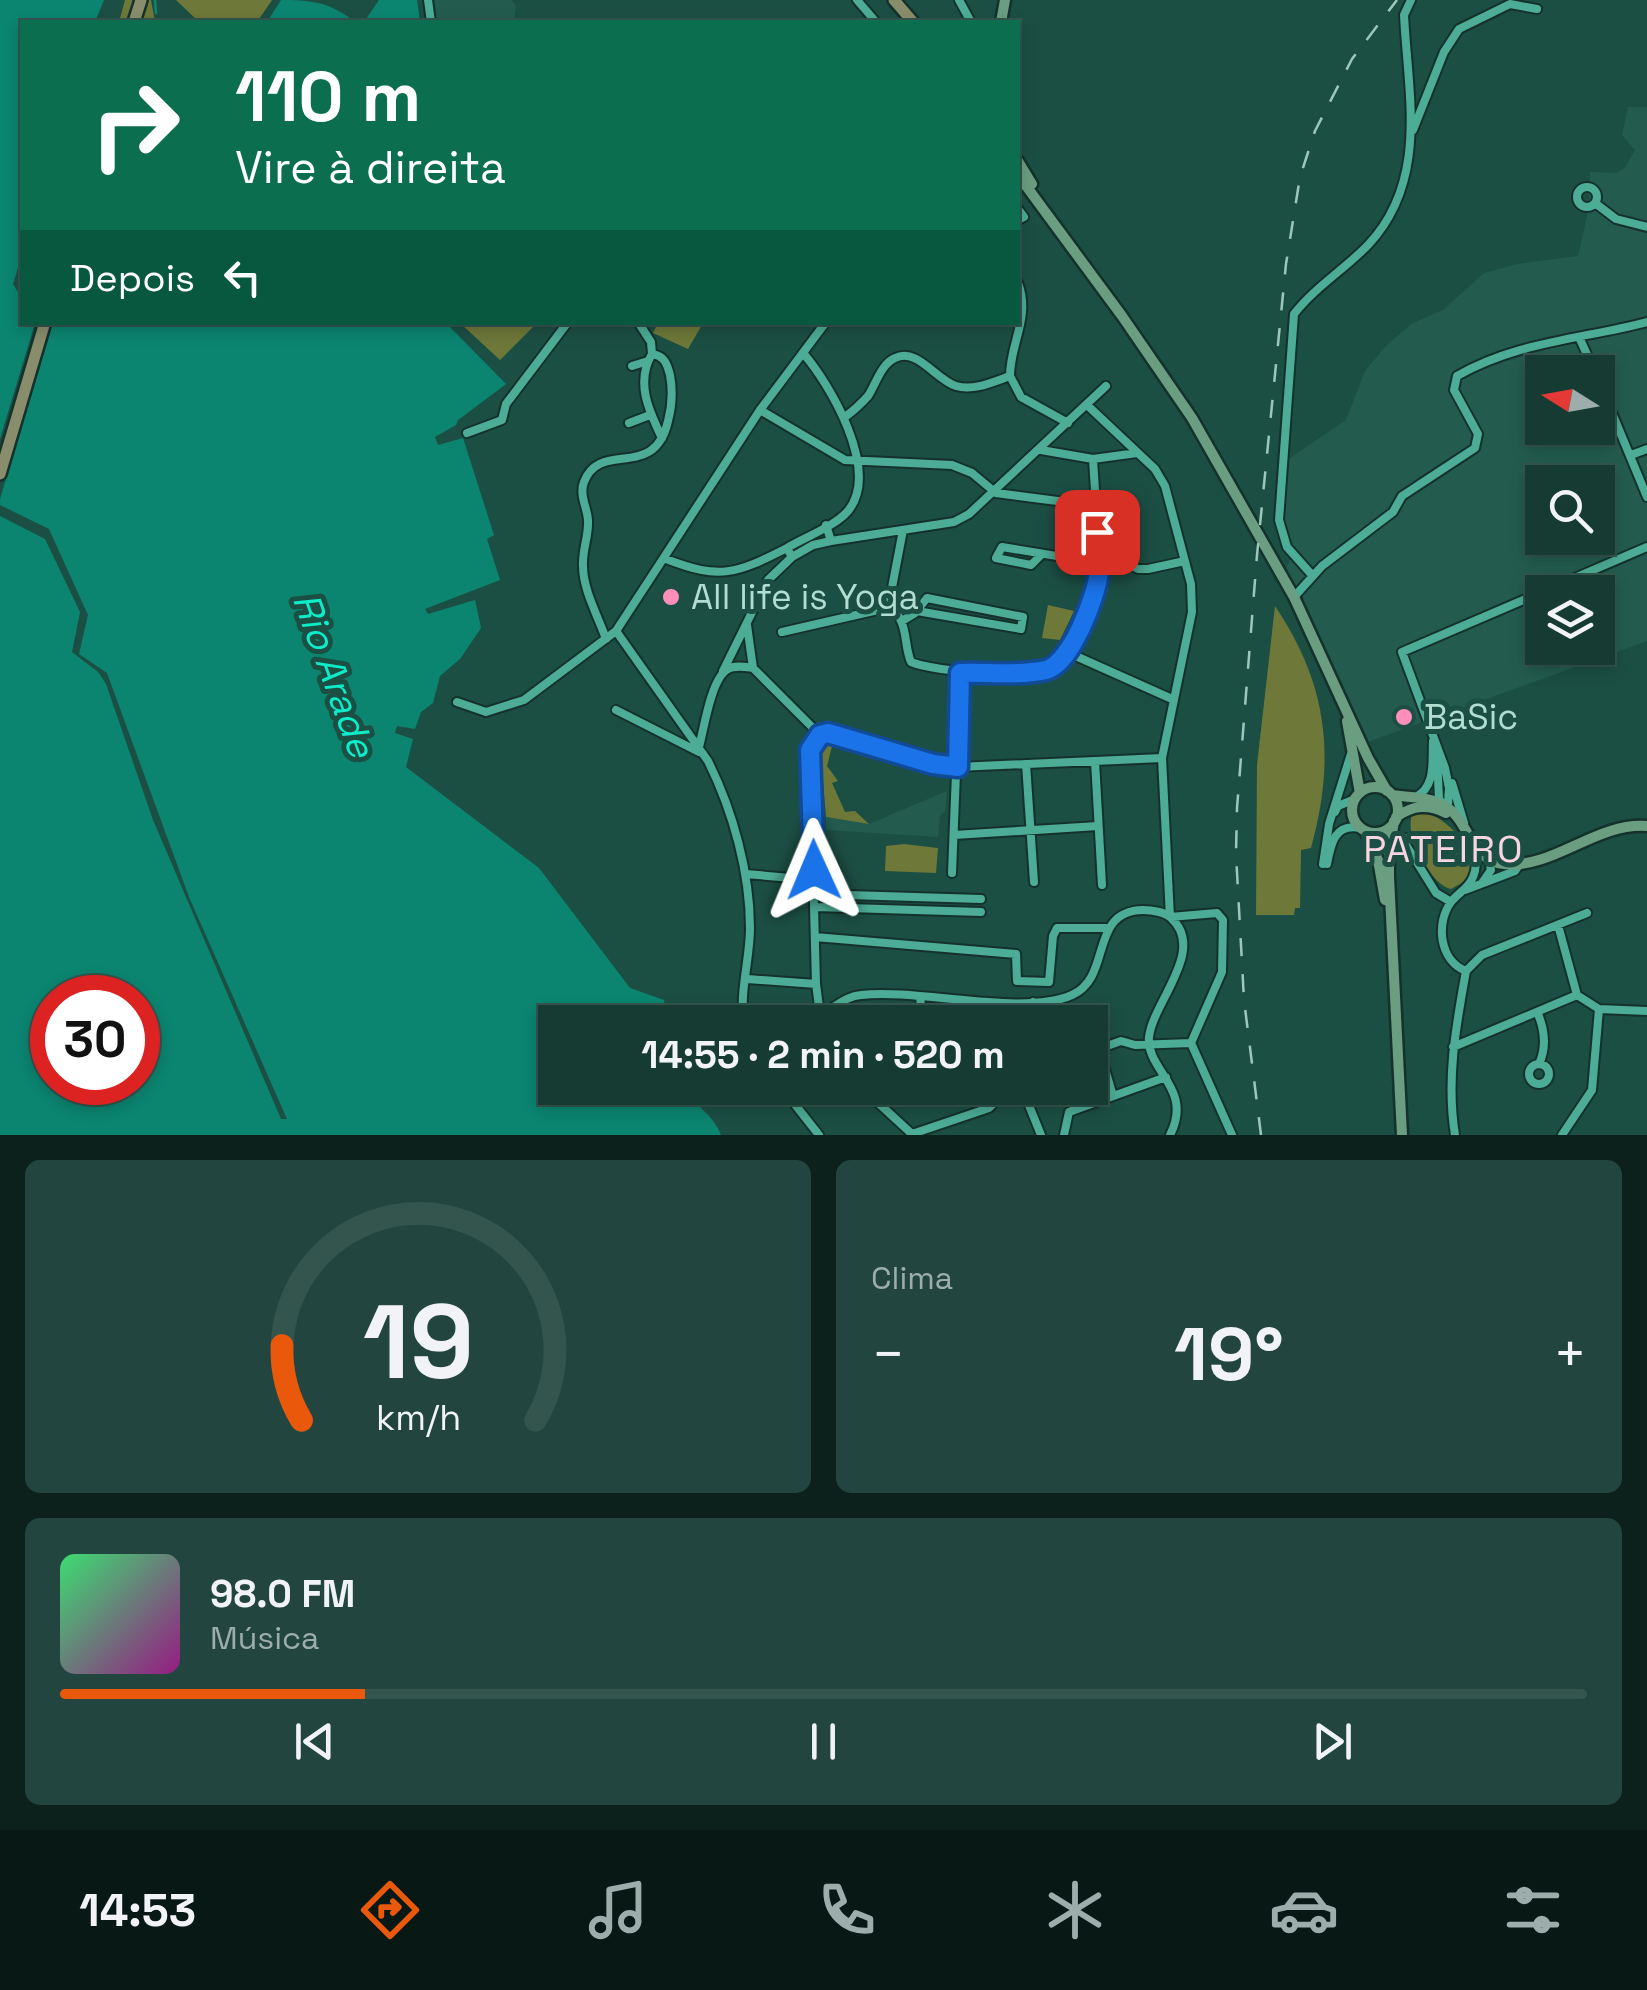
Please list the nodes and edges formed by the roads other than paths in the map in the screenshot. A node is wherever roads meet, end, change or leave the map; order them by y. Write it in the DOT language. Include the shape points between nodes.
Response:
graph roads {
  1 [pos="857,0"];
  2 [pos="886,0"];
  3 [pos="894,0"];
  4 [pos="1411,0"];
  5 [pos="1537,9"];
  6 [pos="874,20"];
  7 [pos="902,20"];
  8 [pos="911,20"];
  9 [pos="1411,134"];
  10 [pos="1020,164"];
  11 [pos="1020,178"];
  12 [pos="1594,203"];
  13 [pos="1647,227"];
  14 [pos="1066,240"];
  15 [pos="1020,292"];
  16 [pos="1647,322"];
  17 [pos="44,325"];
  18 [pos="566,325"];
  19 [pos="639,325"];
  20 [pos="824,325"];
  21 [pos="1580,337"];
  22 [pos="640,346"];
  23 [pos="804,352"];
  24 [pos="651,355"];
  25 [pos="1587,355"];
  26 [pos="632,366"];
  27 [pos="1010,376"];
  28 [pos="1106,386"];
  29 [pos="1087,405"];
  30 [pos="760,410"];
  31 [pos="650,416"];
  32 [pos="845,417"];
  33 [pos="1615,419"];
  34 [pos="1068,423"];
  35 [pos="629,424"];
  36 [pos="467,433"];
  37 [pos="662,438"];
  38 [pos="1647,448"];
  39 [pos="1040,450"];
  40 [pos="1137,454"];
  41 [pos="1631,455"];
  42 [pos="1093,458"];
  43 [pos="858,460"];
  44 [pos="0,474"];
  45 [pos="996,493"];
  46 [pos="1647,497"];
  47 [pos="1096,506"];
  48 [pos="826,525"];
  49 [pos="903,530"];
  50 [pos="831,542"];
  51 [pos="1647,547"];
  52 [pos="787,548"];
  53 [pos="1042,554"];
  54 [pos="792,557"];
  55 [pos="666,559"];
  56 [pos="1185,561"];
  57 [pos="1099,562"];
  58 [pos="1312,576"];
  59 [pos="1294,597"];
  60 [pos="892,606"];
  61 [pos="916,611"];
  62 [pos="902,622"];
  63 [pos="748,624"];
  64 [pos="616,631"];
  65 [pos="782,632"];
  66 [pos="606,639"];
  67 [pos="1068,653"];
  68 [pos="753,668"];
  69 [pos="960,673"];
  70 [pos="721,675"];
  71 [pos="1341,695"];
  72 [pos="1172,699"];
  73 [pos="457,702"];
  74 [pos="616,710"];
  75 [pos="820,735"];
  76 [pos="1434,737"];
  77 [pos="701,751"];
  78 [pos="1162,758"];
  79 [pos="1095,761"];
  80 [pos="1026,764"];
  81 [pos="958,767"];
  82 [pos="1389,793"];
  83 [pos="1357,796"];
  84 [pos="1416,797"];
  85 [pos="1442,809"];
  86 [pos="1395,819"];
  87 [pos="1328,824"];
  88 [pos="1098,826"];
  89 [pos="1647,826"];
  90 [pos="1363,829"];
  91 [pos="1030,830"];
  92 [pos="954,835"];
  93 [pos="1407,838"];
  94 [pos="1470,841"];
  95 [pos="1489,860"];
  96 [pos="1521,862"];
  97 [pos="952,873"];
  98 [pos="746,874"];
  99 [pos="814,880"];
  100 [pos="1034,882"];
  101 [pos="1472,882"];
  102 [pos="1482,883"];
  103 [pos="1102,885"];
  104 [pos="1461,892"];
  105 [pos="814,894"];
  106 [pos="981,899"];
  107 [pos="1451,902"];
  108 [pos="815,907"];
  109 [pos="981,912"];
  110 [pos="1588,913"];
  111 [pos="1170,916"];
  112 [pos="1558,925"];
  113 [pos="1106,928"];
  114 [pos="815,937"];
  115 [pos="1394,945"];
  116 [pos="1466,972"];
  117 [pos="747,979"];
  118 [pos="816,984"];
  119 [pos="1577,995"];
  120 [pos="920,997"];
  121 [pos="1033,1002"];
  122 [pos="745,1005"];
  123 [pos="818,1005"];
  124 [pos="843,1005"];
  125 [pos="921,1005"];
  126 [pos="1032,1005"];
  127 [pos="1599,1009"];
  128 [pos="1647,1011"];
  129 [pos="1538,1014"];
  130 [pos="1190,1043"];
  131 [pos="1149,1044"];
  132 [pos="1108,1046"];
  133 [pos="1453,1047"];
  134 [pos="1539,1064"];
  135 [pos="1166,1077"];
  136 [pos="1108,1082"];
  137 [pos="1114,1096"];
  138 [pos="795,1105"];
  139 [pos="884,1105"];
  140 [pos="992,1105"];
  141 [pos="1029,1105"];
  142 [pos="818,1135"];
  143 [pos="912,1135"];
  144 [pos="1041,1135"];
  145 [pos="1064,1135"];
  146 [pos="1170,1135"];
  147 [pos="1232,1135"];
  148 [pos="1402,1135"];
  149 [pos="1455,1135"];
  150 [pos="1562,1135"];
  1 -- 6 [label="street"];
  2 -- 7 [label="main road"];
  3 -- 8 [label="main road"];
  4 -- 9 [label="street" via="1404,15"];
  5 -- 9 [label="street" via="1510,4 1459,29"];
  9 -- 58 [label="street" via="1392,216 1294,314 1279,520 1292,556"];
  10 -- 14 [label="main road"];
  11 -- 14 [label="main road"];
  12 -- 13 [label="street" via="1616,219"];
  14 -- 59 [label="main road" via="1192,418"];
  15 -- 27 [label="street" via="1022,322"];
  16 -- 21 [label="street"];
  17 -- 44 [label="main road"];
  18 -- 36 [label="street" via="506,404 502,420"];
  19 -- 24 [label="street"];
  20 -- 23 [label="street"];
  21 -- 25 [label="street"];
  21 -- 59 [label="street" via="1487,359 1457,376 1454,390 1478,434 1475,448 1402,496 1393,512 1322,566"];
  22 -- 24 [label="street"];
  23 -- 30 [label="street"];
  23 -- 32 [label="street"];
  24 -- 26 [label="street"];
  24 -- 31 [label="street" via="640,389"];
  24 -- 37 [label="street" via="666,362 672,384"];
  27 -- 32 [label="street" via="959,386 900,356"];
  27 -- 34 [label="street" via="1022,397"];
  28 -- 29 [label="street"];
  29 -- 34 [label="street"];
  29 -- 40 [label="street"];
  30 -- 43 [label="street" via="844,460"];
  30 -- 55 [label="street"];
  31 -- 35 [label="street"];
  31 -- 37 [label="street"];
  32 -- 43 [label="street"];
  33 -- 41 [label="street"];
  34 -- 39 [label="street"];
  37 -- 66 [label="street" via="646,456 600,462 583,484 584,577"];
  38 -- 41 [label="street"];
  39 -- 42 [label="street"];
  39 -- 45 [label="street"];
  40 -- 42 [label="street"];
  40 -- 56 [label="street" via="1165,486"];
  41 -- 46 [label="street"];
  42 -- 47 [label="street"];
  43 -- 45 [label="street" via="952,465"];
  43 -- 48 [label="street" via="853,502"];
  45 -- 47 [label="street"];
  45 -- 49 [label="street" via="954,522"];
  47 -- 57 [label="street"];
  48 -- 50 [label="street"];
  48 -- 52 [label="street"];
  49 -- 50 [label="street"];
  49 -- 60 [label="street"];
  50 -- 54 [label="street"];
  51 -- 76 [label="street" via="1402,652"];
  52 -- 54 [label="street"];
  52 -- 55 [label="street" via="716,573"];
  53 -- 53 [label="street" via="1002,547 996,558 1031,565"];
  53 -- 57 [label="street"];
  54 -- 63 [label="street" via="768,580"];
  55 -- 64 [label="street"];
  56 -- 57 [label="street" via="1148,569"];
  56 -- 72 [label="street" via="1192,612"];
  57 -- 67 [label="street" via="1096,590"];
  59 -- 71 [label="main road"];
  60 -- 62 [label="street"];
  60 -- 65 [label="street"];
  61 -- 61 [label="street" via="927,598 1023,617 1021,629"];
  61 -- 62 [label="street"];
  62 -- 69 [label="street" via="911,662"];
  63 -- 68 [label="street"];
  63 -- 70 [label="street"];
  64 -- 66 [label="street"];
  64 -- 77 [label="street"];
  66 -- 73 [label="street" via="524,700 486,712"];
  67 -- 69 [label="street" via="1045,671"];
  67 -- 72 [label="street"];
  68 -- 70 [label="street" via="728,668"];
  68 -- 75 [label="street"];
  69 -- 81 [label="street"];
  70 -- 77 [label="street"];
  71 -- 82 [label="main road"];
  71 -- 83 [label="main road"];
  71 -- 87 [label="street" via="1352,750"];
  72 -- 78 [label="street"];
  74 -- 77 [label="street"];
  75 -- 81 [label="street"];
  75 -- 99 [label="street" via="810,750"];
  76 -- 84 [label="street" via="1431,783"];
  76 -- 85 [label="street"];
  76 -- 94 [label="street"];
  77 -- 98 [label="street" via="720,784"];
  78 -- 79 [label="street"];
  78 -- 111 [label="street"];
  79 -- 80 [label="street"];
  79 -- 88 [label="street"];
  80 -- 81 [label="street"];
  80 -- 91 [label="street"];
  81 -- 92 [label="street"];
  82 -- 83 [label="main road" via="1374,787"];
  82 -- 84 [label="main road"];
  82 -- 86 [label="main road"];
  83 -- 87 [label="street" via="1338,806"];
  83 -- 90 [label="main road" via="1352,814"];
  84 -- 85 [label="main road"];
  85 -- 86 [label="main road" via="1409,808"];
  85 -- 94 [label="main road"];
  86 -- 90 [label="main road" via="1383,832"];
  86 -- 115 [label="main road" via="1389,852"];
  87 -- 90 [label="street" via="1326,865 1340,829"];
  88 -- 91 [label="street"];
  88 -- 103 [label="street"];
  89 -- 96 [label="main road" via="1610,830"];
  90 -- 115 [label="main road" via="1378,860"];
  91 -- 92 [label="street"];
  91 -- 100 [label="street"];
  92 -- 97 [label="street"];
  93 -- 107 [label="street" via="1436,894"];
  94 -- 95 [label="main road"];
  94 -- 101 [label="street" via="1477,864"];
  95 -- 96 [label="main road"];
  95 -- 101 [label="street"];
  95 -- 102 [label="street"];
  96 -- 102 [label="street" via="1515,872"];
  98 -- 99 [label="street"];
  98 -- 117 [label="street"];
  99 -- 105 [label="street"];
  101 -- 104 [label="street"];
  102 -- 104 [label="street"];
  104 -- 107 [label="street"];
  105 -- 106 [label="street"];
  105 -- 108 [label="street"];
  107 -- 116 [label="street" via="1442,943 1446,956"];
  108 -- 109 [label="street"];
  108 -- 114 [label="street"];
  110 -- 112 [label="street"];
  111 -- 113 [label="street" via="1133,911"];
  111 -- 130 [label="street" via="1217,913 1223,920 1222,972"];
  111 -- 131 [label="street" via="1184,944 1182,959"];
  112 -- 116 [label="street" via="1482,955"];
  112 -- 119 [label="street"];
  113 -- 114 [label="street" via="1057,928 1049,982 1017,981 1016,954"];
  113 -- 121 [label="street" via="1086,987"];
  114 -- 118 [label="street"];
  115 -- 148 [label="main road"];
  116 -- 133 [label="street"];
  117 -- 118 [label="street"];
  117 -- 122 [label="street"];
  118 -- 123 [label="street"];
  119 -- 127 [label="street"];
  119 -- 129 [label="street"];
  120 -- 121 [label="street"];
  120 -- 124 [label="street" via="862,994"];
  120 -- 125 [label="street"];
  121 -- 126 [label="street"];
  127 -- 128 [label="street"];
  127 -- 150 [label="street" via="1592,1090"];
  129 -- 133 [label="street"];
  129 -- 134 [label="street" via="1544,1030"];
  130 -- 131 [label="street"];
  130 -- 147 [label="street"];
  131 -- 132 [label="street"];
  131 -- 135 [label="street"];
  133 -- 149 [label="street"];
  135 -- 137 [label="street"];
  135 -- 146 [label="street" via="1176,1114"];
  136 -- 137 [label="street"];
  137 -- 145 [label="street" via="1068,1112"];
  138 -- 142 [label="street"];
  139 -- 143 [label="street"];
  140 -- 143 [label="street"];
  141 -- 144 [label="street"];
}
